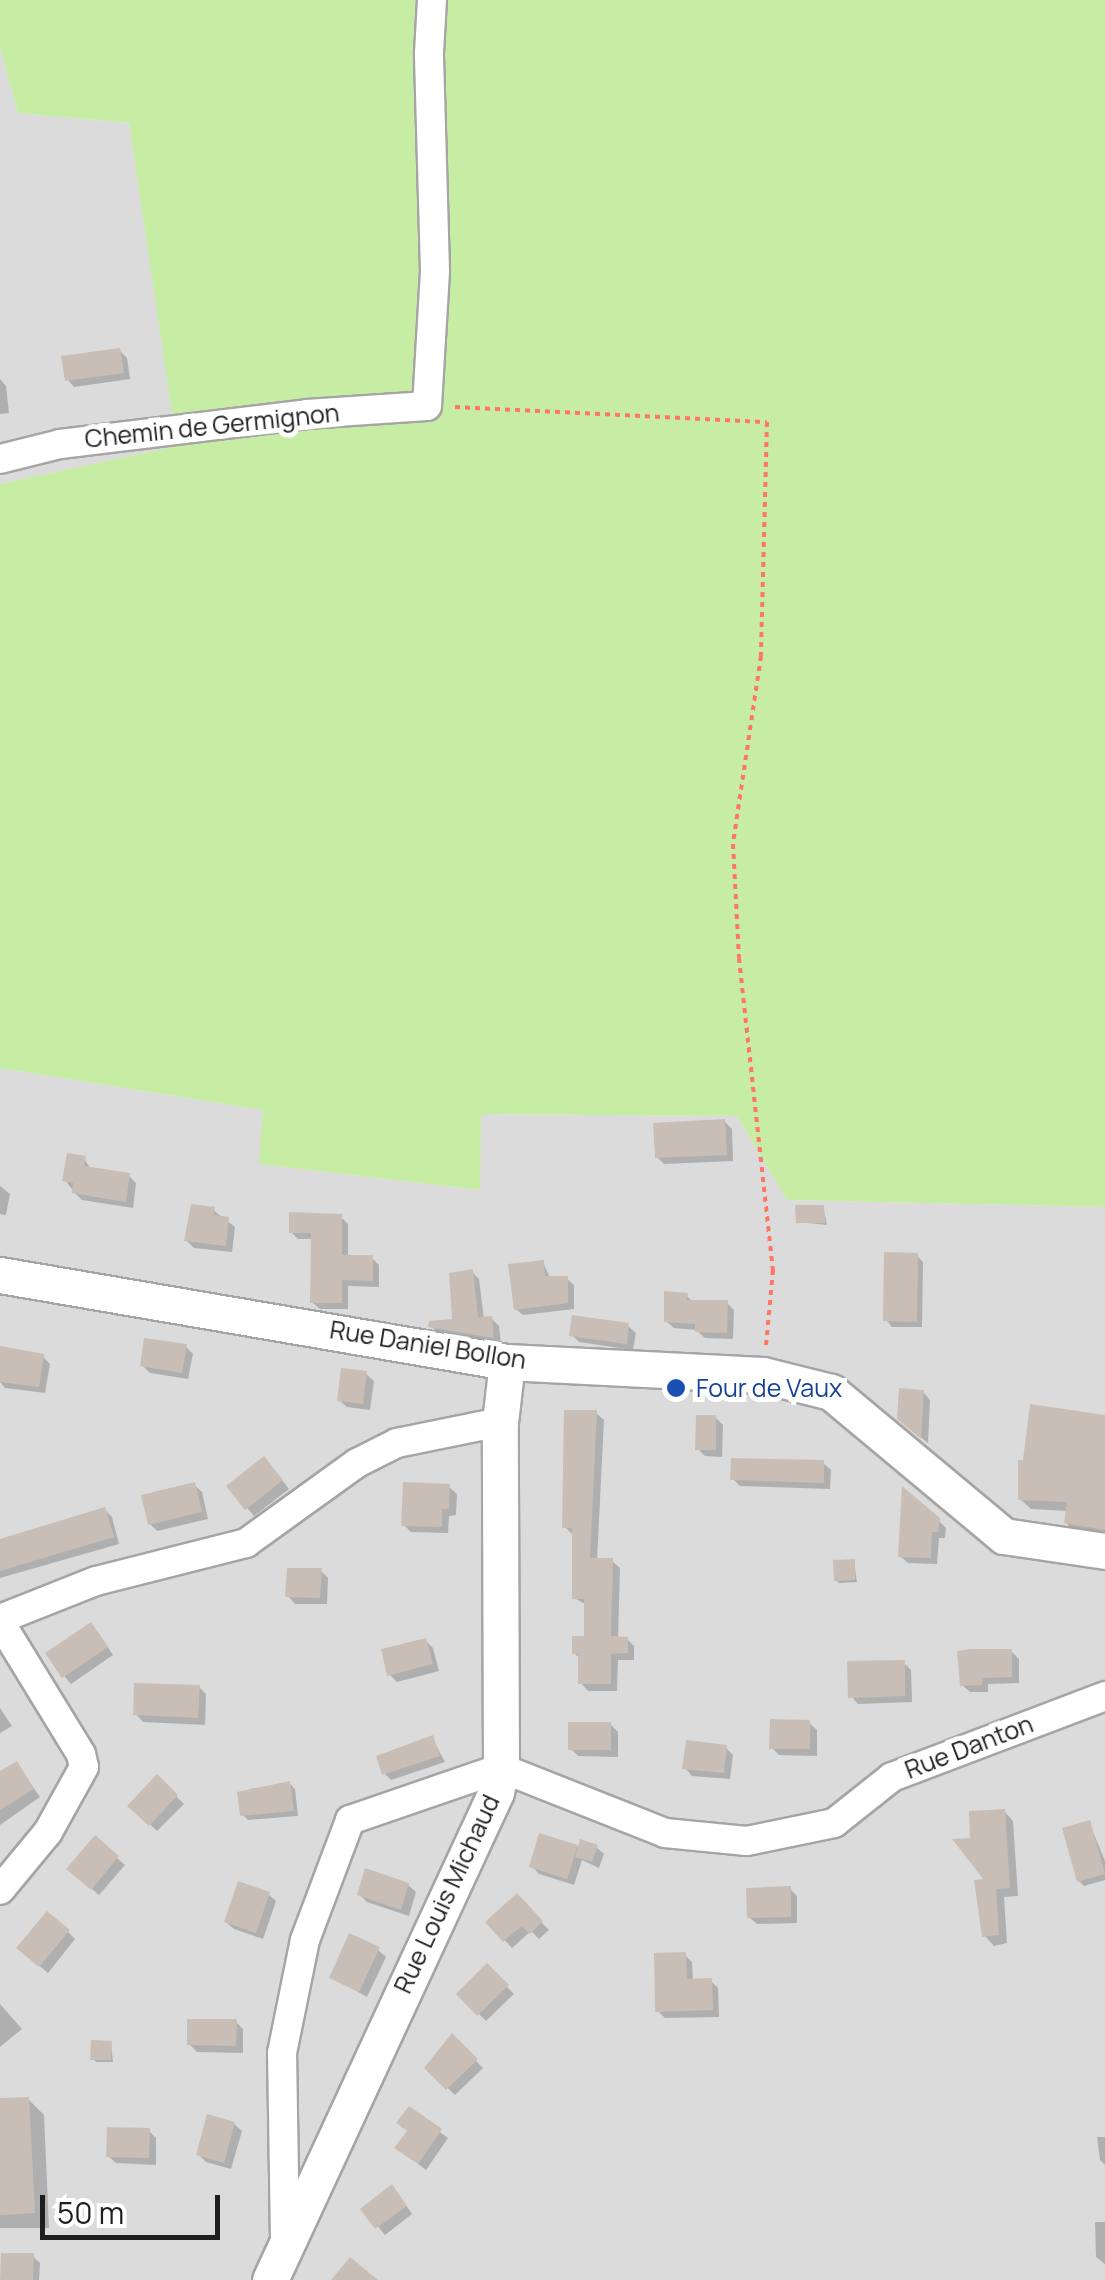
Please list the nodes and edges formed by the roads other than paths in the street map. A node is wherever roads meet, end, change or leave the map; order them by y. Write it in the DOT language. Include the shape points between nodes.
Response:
graph roads {
  1 [pos="432,0"];
  2 [pos="0,459"];
  3 [pos="0,1275"];
  4 [pos="507,1362"];
  5 [pos="500,1422"];
  6 [pos="1105,1552"];
  7 [pos="0,1620"];
  8 [pos="1105,1696"];
  9 [pos="501,1768"];
  10 [pos="0,1890"];
  11 [pos="285,2242"];
  12 [pos="270,2280"];
  1 -- 2 [label="street, Chemin de Germignon" via="435,271 427,406 60,444"];
  3 -- 4 [label="street, Rue Daniel Bollon"];
  4 -- 5 [label="street, Rue Louis Michaud"];
  4 -- 6 [label="street, Rue Daniel Bollon" via="763,1375 831,1392 1004,1536"];
  5 -- 7 [label="street" via="397,1443 246,1543 96,1582"];
  5 -- 9 [label="street, Rue Louis Michaud"];
  7 -- 10 [label="street" via="84,1767 48,1832"];
  8 -- 9 [label="street, Rue Danton" via="892,1777 834,1823 748,1842 665,1833"];
  9 -- 11 [label="street, Rue Louis Michaud" via="496,1792"];
  9 -- 11 [label="street" via="350,1820 305,1940 282,2053"];
  11 -- 12 [label="street, Rue Louis Michaud"];
}
